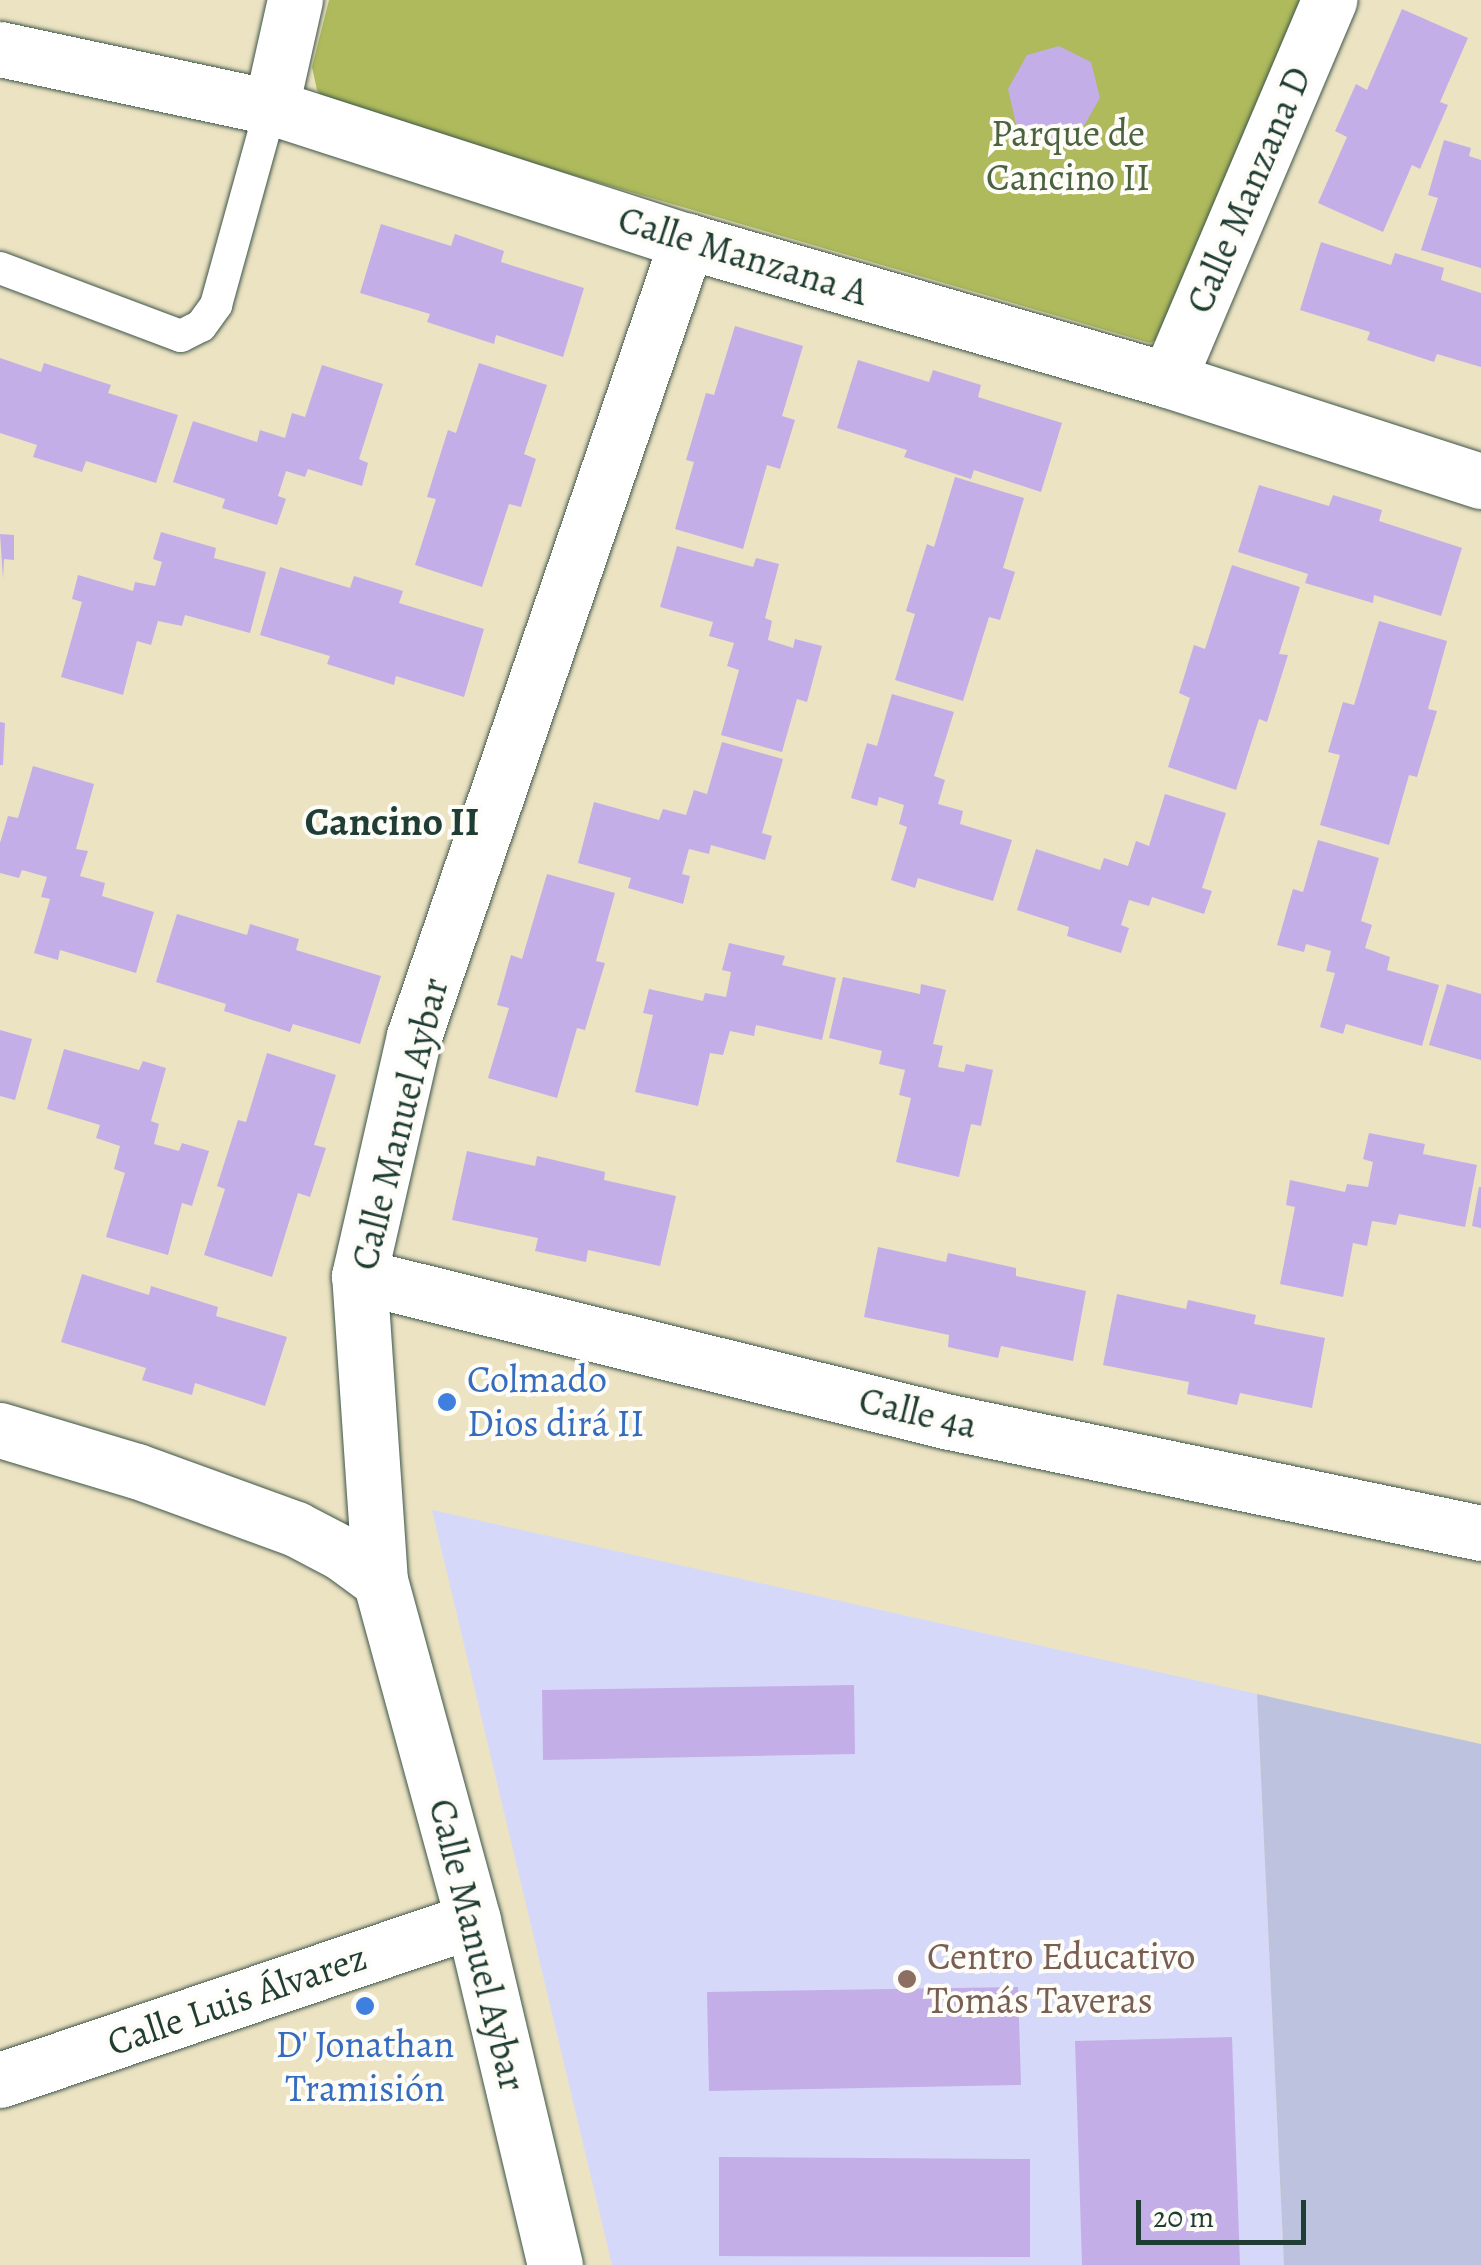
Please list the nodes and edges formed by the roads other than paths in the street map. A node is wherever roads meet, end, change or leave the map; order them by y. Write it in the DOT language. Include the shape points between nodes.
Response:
graph roads {
  1 [pos="295,0"];
  2 [pos="1329,0"];
  3 [pos="0,49"];
  4 [pos="271,108"];
  5 [pos="687,241"];
  6 [pos="0,268"];
  7 [pos="1168,380"];
  8 [pos="1481,481"];
  9 [pos="359,1276"];
  10 [pos="0,1430"];
  11 [pos="1481,1533"];
  12 [pos="380,1581"];
  13 [pos="473,1920"];
  14 [pos="0,2080"];
  15 [pos="555,2265"];
  1 -- 4 [label="street"];
  2 -- 7 [label="street, Calle Manzana D"];
  3 -- 4 [label="street, Calle Manzana A"];
  4 -- 5 [label="street, Calle Manzana A"];
  4 -- 6 [label="lane" via="216,305 201,326 181,336"];
  5 -- 7 [label="street, Calle Manzana A"];
  5 -- 9 [label="street, Calle Manuel Aybar" via="414,1036"];
  7 -- 8 [label="street, Calle Manzana A"];
  9 -- 11 [label="street, Calle 4a" via="945,1421"];
  9 -- 12 [label="street, Calle Manuel Aybar"];
  10 -- 12 [label="street" via="296,1529"];
  12 -- 13 [label="street, Calle Manuel Aybar"];
  13 -- 14 [label="street, Calle Luis Álvarez"];
  13 -- 15 [label="street, Calle Manuel Aybar"];
}
